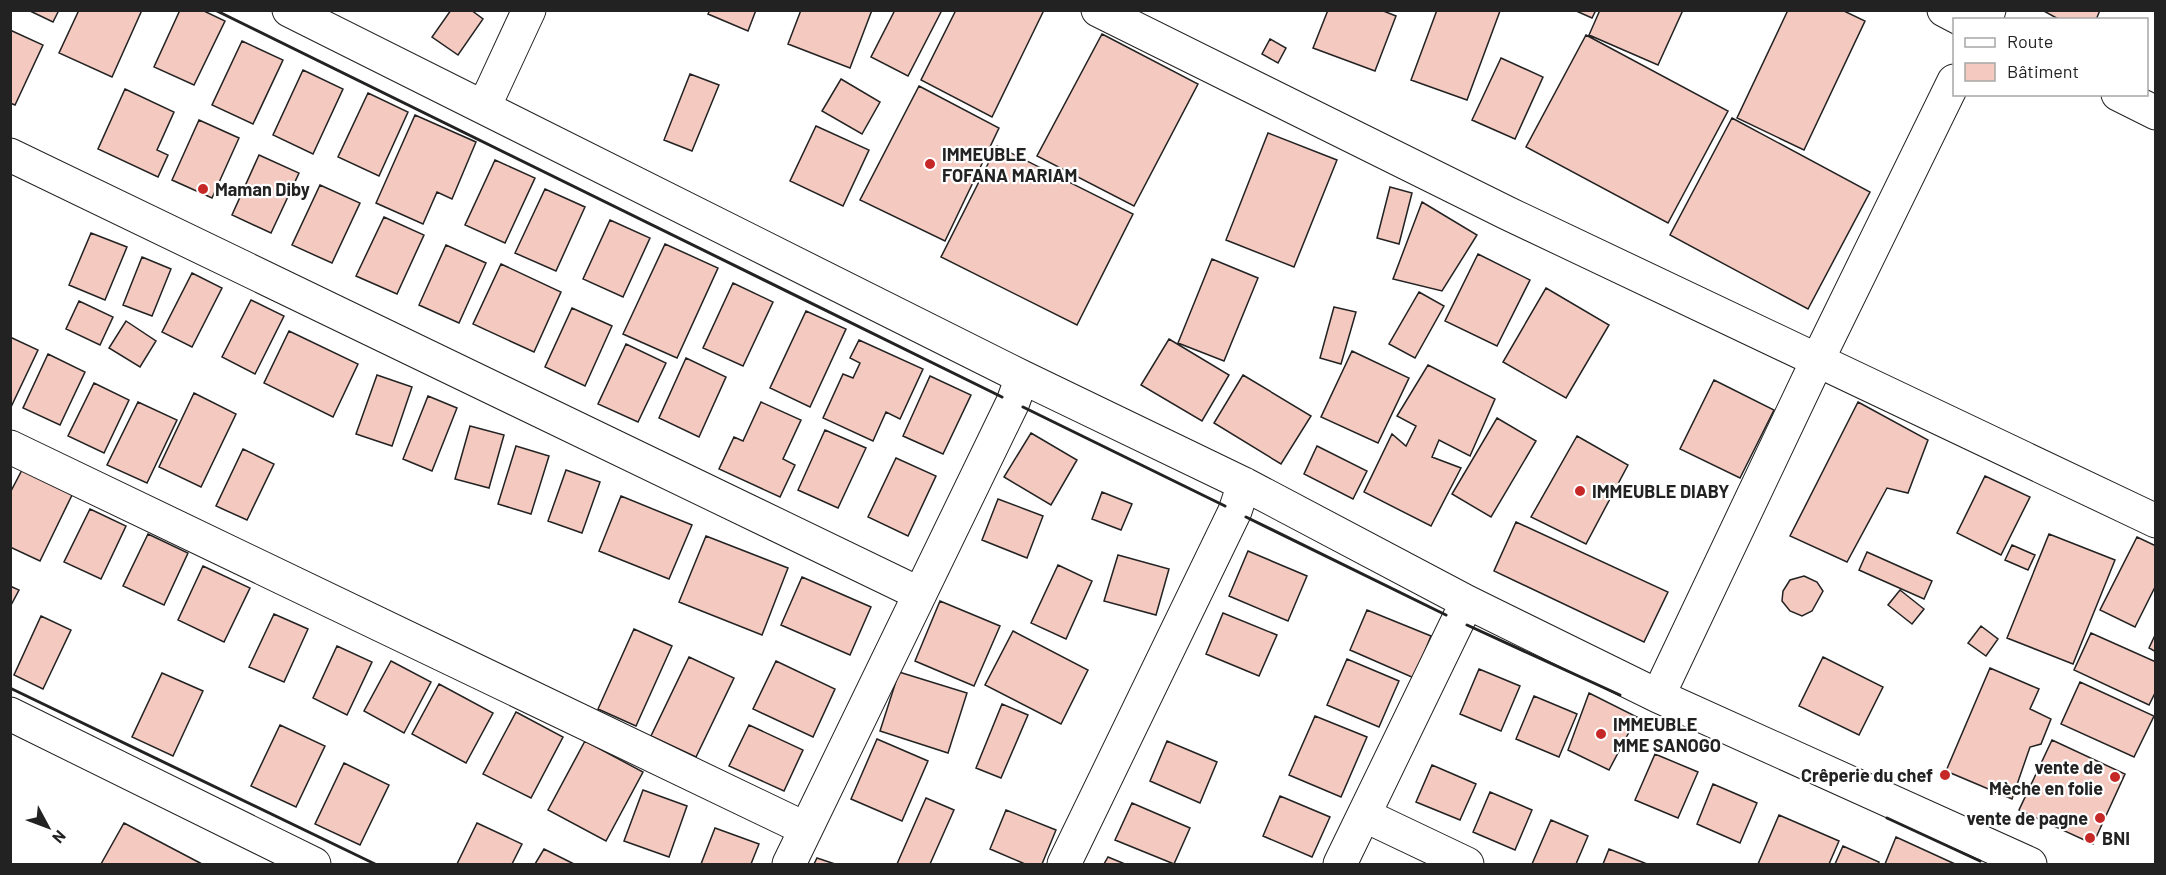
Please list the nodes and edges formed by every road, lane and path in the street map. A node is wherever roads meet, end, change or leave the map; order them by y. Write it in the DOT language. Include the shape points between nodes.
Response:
graph roads {
  1 [pos="289,10"];
  2 [pos="529,10"];
  3 [pos="1098,10"];
  4 [pos="1944,10"];
  5 [pos="1959,18"];
  6 [pos="1953,83"];
  7 [pos="2122,96"];
  8 [pos="484,106"];
  9 [pos="2156,113"];
  10 [pos="10,155"];
  11 [pos="1818,359"];
  12 [pos="1022,377"];
  13 [pos="10,447"];
  14 [pos="1244,484"];
  15 [pos="2156,521"];
  16 [pos="920,594"];
  17 [pos="1467,602"];
  18 [pos="1658,696"];
  19 [pos="10,714"];
  20 [pos="1364,815"];
  21 [pos="806,829"];
  22 [pos="1995,858"];
  23 [pos="314,864"];
  24 [pos="789,864"];
  25 [pos="1064,864"];
  26 [pos="1340,864"];
  27 [pos="1467,864"];
  28 [pos="2030,864"];
  1 -- 8 [label="street"];
  2 -- 8 [label="street"];
  3 -- 11 [label="street" via="1507,213"];
  4 -- 5 [label="street"];
  6 -- 11 [label="street"];
  7 -- 9 [label="street"];
  8 -- 12 [label="street"];
  10 -- 16 [label="street"];
  11 -- 15 [label="street"];
  11 -- 18 [label="street"];
  12 -- 14 [label="street"];
  12 -- 16 [label="street"];
  13 -- 21 [label="street"];
  14 -- 17 [label="street"];
  14 -- 25 [label="street" via="1235,511"];
  16 -- 21 [label="street"];
  17 -- 18 [label="street"];
  17 -- 20 [label="street"];
  18 -- 22 [label="street"];
  19 -- 23 [label="street"];
  20 -- 26 [label="street"];
  20 -- 27 [label="street"];
  21 -- 24 [label="street"];
  22 -- 28 [label="street"];
}
